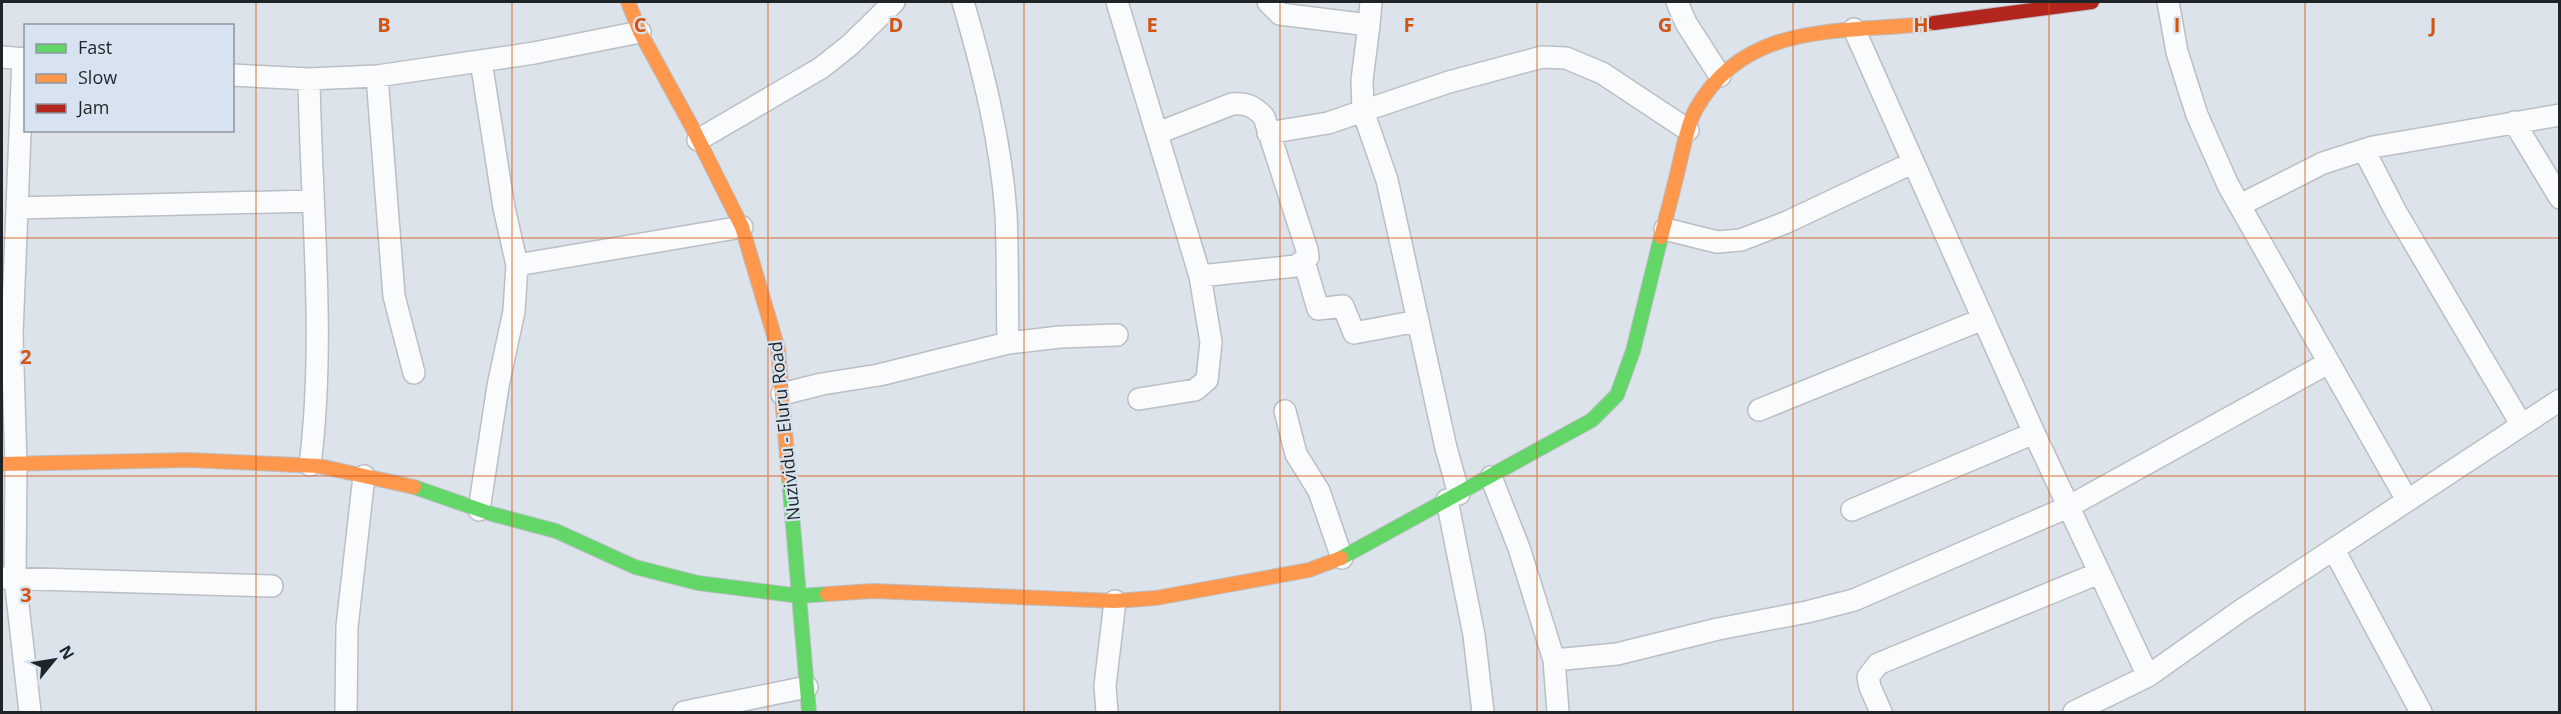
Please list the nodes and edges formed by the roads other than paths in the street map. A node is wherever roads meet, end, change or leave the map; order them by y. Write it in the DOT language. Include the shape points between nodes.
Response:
graph roads {
  1 [pos="628,2"];
  2 [pos="894,2"];
  3 [pos="963,2"];
  4 [pos="1117,2"];
  5 [pos="1268,2"];
  6 [pos="1371,2"];
  7 [pos="1677,2"];
  8 [pos="2092,2"];
  9 [pos="2168,2"];
  10 [pos="1370,25"];
  11 [pos="1854,29"];
  12 [pos="640,32"];
  13 [pos="2,57"];
  14 [pos="24,59"];
  15 [pos="481,61"];
  16 [pos="234,75"];
  17 [pos="377,76"];
  18 [pos="1720,76"];
  19 [pos="309,79"];
  20 [pos="1363,111"];
  21 [pos="2559,115"];
  22 [pos="2514,122"];
  23 [pos="1688,130"];
  24 [pos="1158,133"];
  25 [pos="1268,133"];
  26 [pos="698,140"];
  27 [pos="2364,150"];
  28 [pos="1912,163"];
  29 [pos="2559,198"];
  30 [pos="313,201"];
  31 [pos="2240,205"];
  32 [pos="17,208"];
  33 [pos="742,228"];
  34 [pos="1665,230"];
  35 [pos="1304,261"];
  36 [pos="517,265"];
  37 [pos="1200,276"];
  38 [pos="1983,319"];
  39 [pos="1418,321"];
  40 [pos="7,333"];
  41 [pos="1117,335"];
  42 [pos="1008,343"];
  43 [pos="2328,363"];
  44 [pos="414,373"];
  45 [pos="782,394"];
  46 [pos="1139,399"];
  47 [pos="2559,400"];
  48 [pos="1759,410"];
  49 [pos="1285,411"];
  50 [pos="2521,424"];
  51 [pos="2034,433"];
  52 [pos="9,465"];
  53 [pos="315,466"];
  54 [pos="364,476"];
  55 [pos="1491,477"];
  56 [pos="1453,497"];
  57 [pos="2407,500"];
  58 [pos="2068,507"];
  59 [pos="479,510"];
  60 [pos="1852,510"];
  61 [pos="2334,550"];
  62 [pos="1342,558"];
  63 [pos="2099,573"];
  64 [pos="8,578"];
  65 [pos="272,586"];
  66 [pos="800,596"];
  67 [pos="1116,601"];
  68 [pos="1554,660"];
  69 [pos="2148,676"];
  70 [pos="807,687"];
  71 [pos="30,712"];
  72 [pos="346,712"];
  73 [pos="684,712"];
  74 [pos="809,712"];
  75 [pos="1107,712"];
  76 [pos="1483,712"];
  77 [pos="1558,712"];
  78 [pos="1881,712"];
  79 [pos="2074,712"];
  80 [pos="2421,712"];
  1 -- 12 [label="street, Nuzividu - Eluru Road"];
  2 -- 26 [label="street" via="821,68"];
  3 -- 42 [label="street" via="983,71 1006,214"];
  4 -- 24 [label="street"];
  5 -- 10 [label="street" via="1280,14"];
  6 -- 10 [label="street"];
  7 -- 18 [label="street"];
  8 -- 11 [label="street" via="1917,25"];
  9 -- 31 [label="street" via="2177,52 2197,115"];
  10 -- 20 [label="street" via="1362,80"];
  11 -- 18 [label="street" via="1772,42"];
  11 -- 28 [label="street"];
  12 -- 15 [label="street"];
  12 -- 26 [label="street, Nuzividu - Eluru Road"];
  13 -- 14 [label="street"];
  14 -- 32 [label="street"];
  15 -- 17 [label="street"];
  15 -- 36 [label="street"];
  16 -- 19 [label="street"];
  17 -- 19 [label="street"];
  17 -- 44 [label="street" via="394,296"];
  18 -- 23 [label="street" via="1696,109"];
  19 -- 30 [label="street"];
  20 -- 23 [label="street" via="1449,81 1542,57 1566,58 1602,73"];
  20 -- 25 [label="street" via="1328,123"];
  20 -- 39 [label="street" via="1387,180"];
  21 -- 22 [label="street"];
  22 -- 27 [label="street"];
  22 -- 29 [label="street"];
  23 -- 34 [label="street"];
  24 -- 25 [label="street" via="1245,103 1264,117"];
  24 -- 37 [label="street"];
  25 -- 35 [label="street" via="1307,250"];
  26 -- 33 [label="street, Nuzividu - Eluru Road"];
  27 -- 31 [label="street" via="2323,163"];
  27 -- 50 [label="street" via="2396,212"];
  28 -- 34 [label="street" via="1741,240 1717,242"];
  28 -- 38 [label="street"];
  30 -- 32 [label="street"];
  30 -- 53 [label="street" via="317,274"];
  31 -- 43 [label="street"];
  32 -- 40 [label="street"];
  33 -- 36 [label="street"];
  33 -- 45 [label="street, Nuzividu - Eluru Road" via="778,349"];
  34 -- 55 [label="street" via="1633,351 1617,395 1592,420"];
  35 -- 37 [label="street" via="1296,266"];
  35 -- 39 [label="street" via="1318,309 1342,306 1354,333"];
  36 -- 59 [label="street" via="514,311"];
  37 -- 46 [label="street" via="1210,342 1207,380 1195,390"];
  38 -- 48 [label="street"];
  38 -- 51 [label="street"];
  39 -- 56 [label="street"];
  40 -- 52 [label="street"];
  41 -- 42 [label="street"];
  42 -- 45 [label="street"];
  43 -- 57 [label="street"];
  43 -- 58 [label="street"];
  45 -- 66 [label="street, Nuzividu - Eluru Road"];
  47 -- 50 [label="street"];
  49 -- 62 [label="street" via="1296,454 1319,491"];
  50 -- 57 [label="street"];
  51 -- 58 [label="street"];
  51 -- 60 [label="street"];
  52 -- 53 [label="street" via="189,460"];
  52 -- 64 [label="street"];
  53 -- 54 [label="street"];
  54 -- 59 [label="street" via="419,488"];
  54 -- 72 [label="street" via="347,627"];
  55 -- 56 [label="street"];
  55 -- 68 [label="street" via="1519,548"];
  56 -- 62 [label="street"];
  56 -- 76 [label="street"];
  57 -- 61 [label="street"];
  58 -- 63 [label="street"];
  58 -- 68 [label="street" via="1854,600 1617,654"];
  59 -- 66 [label="street" via="556,531 645,570 698,583"];
  61 -- 69 [label="street"];
  61 -- 80 [label="street"];
  62 -- 67 [label="street" via="1309,570 1156,598"];
  63 -- 69 [label="street"];
  63 -- 78 [label="street" via="1878,664 1868,677"];
  64 -- 65 [label="street"];
  64 -- 71 [label="street"];
  66 -- 67 [label="street" via="873,591"];
  66 -- 70 [label="street, Nuzividu - Eluru Road"];
  67 -- 75 [label="street" via="1105,686"];
  68 -- 77 [label="street"];
  69 -- 79 [label="street"];
  70 -- 73 [label="street"];
  70 -- 74 [label="street, Nuzividu - Eluru Road"];
}
